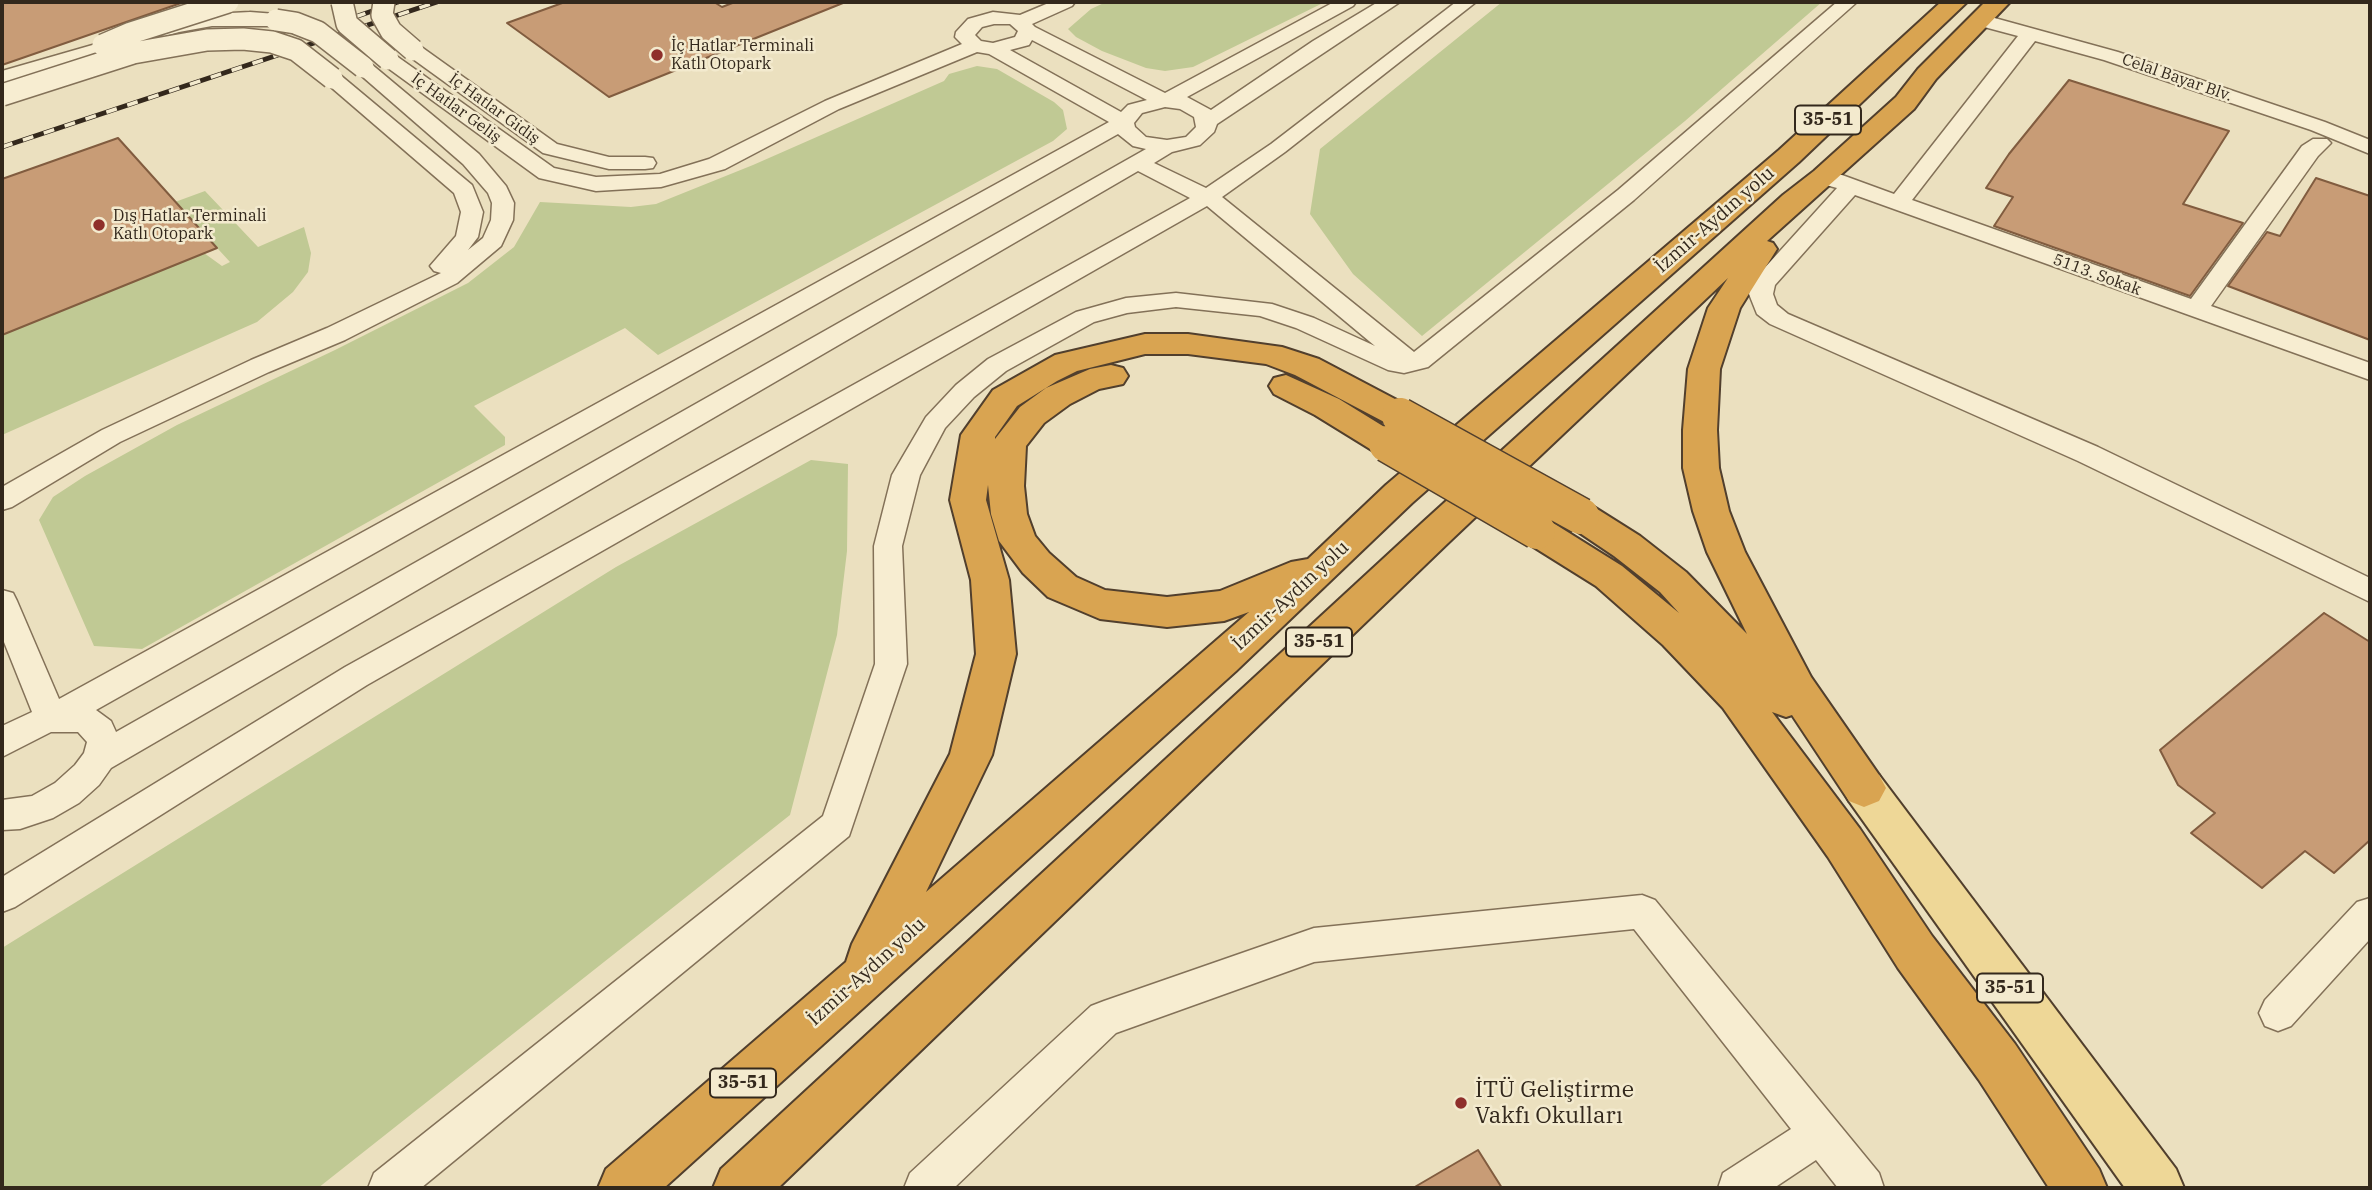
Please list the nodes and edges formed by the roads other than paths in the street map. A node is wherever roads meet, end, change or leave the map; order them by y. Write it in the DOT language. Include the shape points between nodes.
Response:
graph roads {
  1 [pos="228,2"];
  2 [pos="255,2"];
  3 [pos="342,2"];
  4 [pos="384,2"];
  5 [pos="1028,2"];
  6 [pos="1066,2"];
  7 [pos="1347,2"];
  8 [pos="1391,2"];
  9 [pos="1467,2"];
  10 [pos="1848,2"];
  11 [pos="1955,2"];
  12 [pos="1998,2"];
  13 [pos="993,18"];
  14 [pos="1980,20"];
  15 [pos="176,27"];
  16 [pos="1025,27"];
  17 [pos="2030,34"];
  18 [pos="243,39"];
  19 [pos="984,47"];
  20 [pos="80,55"];
  21 [pos="2164,74"];
  22 [pos="2,79"];
  23 [pos="2,88"];
  24 [pos="2,95"];
  25 [pos="1165,101"];
  26 [pos="1208,121"];
  27 [pos="1124,122"];
  28 [pos="765,137"];
  29 [pos="2320,143"];
  30 [pos="1167,146"];
  31 [pos="2370,148"];
  32 [pos="1138,163"];
  33 [pos="2370,164"];
  34 [pos="1838,182"];
  35 [pos="1206,198"];
  36 [pos="1793,201"];
  37 [pos="1898,203"];
  38 [pos="2195,311"];
  39 [pos="336,334"];
  40 [pos="1411,364"];
  41 [pos="2370,372"];
  42 [pos="1393,430"];
  43 [pos="2,499"];
  44 [pos="1331,561"];
  45 [pos="2370,591"];
  46 [pos="2,601"];
  47 [pos="51,719"];
  48 [pos="2,743"];
  49 [pos="99,758"];
  50 [pos="1864,788"];
  51 [pos="3,816"];
  52 [pos="2,896"];
  53 [pos="2370,914"];
  54 [pos="860,978"];
  55 [pos="2278,1013"];
  56 [pos="1820,1133"];
  57 [pos="388,1188"];
  58 [pos="625,1188"];
  59 [pos="740,1188"];
  60 [pos="925,1188"];
  61 [pos="1738,1188"];
  62 [pos="1864,1188"];
  63 [pos="2080,1188"];
  64 [pos="2157,1188"];
  1 -- 20 [label="street, bridge" via="131,33"];
  2 -- 15 [label="street"];
  3 -- 28 [label="street, İç Hatlar Geliş, bridge" via="347,24 359,37 547,173 596,184 661,180 717,164"];
  4 -- 28 [label="street, İç Hatlar Gidiş, bridge" via="382,15 391,32 550,149 609,163 658,163"];
  5 -- 13 [label="street"];
  6 -- 16 [label="street"];
  7 -- 25 [label="street"];
  8 -- 26 [label="street"];
  9 -- 35 [label="street"];
  10 -- 40 [label="street" via="1626,195"];
  11 -- 44 [label="highway, İzmir-Aydın yolu / 35-51" via="1789,156 1399,494"];
  12 -- 14 [label="highway, İzmir-Aydın yolu / 35-51"];
  13 -- 16 [label="street"];
  13 -- 19 [label="street" via="975,23 965,32 968,42"];
  14 -- 17 [label="street, Celal Bayar Blv."];
  14 -- 34 [label="highway, İzmir-Aydın yolu / 35-51" via="1927,74"];
  15 -- 22 [label="street"];
  15 -- 39 [label="street, bridge" via="250,18 295,23 317,32 471,159 498,191 502,220 493,241 449,278"];
  16 -- 19 [label="street" via="1022,41 1014,45"];
  16 -- 25 [label="street"];
  17 -- 21 [label="street, Celal Bayar Blv."];
  17 -- 37 [label="street"];
  18 -- 20 [label="street, bridge" via="188,36"];
  18 -- 23 [label="street, bridge" via="139,47"];
  18 -- 24 [label="street, bridge" via="207,40 133,53"];
  18 -- 39 [label="street, bridge" via="296,50 464,190 472,212 467,237 425,282"];
  19 -- 27 [label="street"];
  19 -- 28 [label="street" via="832,105"];
  20 -- 22 [label="street"];
  21 -- 29 [label="street"];
  21 -- 31 [label="street, Celal Bayar Blv."];
  25 -- 26 [label="street" via="1196,108"];
  25 -- 27 [label="street" via="1135,109"];
  26 -- 30 [label="street" via="1208,128 1193,141"];
  27 -- 30 [label="street" via="1125,129 1140,142"];
  27 -- 47 [label="street" via="641,378"];
  29 -- 33 [label="street"];
  29 -- 38 [label="street" via="2309,151"];
  30 -- 32 [label="street"];
  32 -- 35 [label="street"];
  32 -- 49 [label="street"];
  34 -- 36 [label="highway, İzmir-Aydın yolu / 35-51"];
  34 -- 37 [label="street, 5113. Sokak"];
  34 -- 45 [label="street" via="1763,284 1766,309 1779,319 2088,454"];
  35 -- 40 [label="street" via="1234,215"];
  35 -- 52 [label="street" via="356,676"];
  36 -- 50 [label="highway" via="1724,308 1704,369 1701,468 1726,552 1751,604 1797,689"];
  36 -- 59 [label="highway, İzmir-Aydın yolu / 35-51" via="1424,542"];
  37 -- 38 [label="street, 5113. Sokak"];
  38 -- 41 [label="street, 5113. Sokak"];
  39 -- 43 [label="street" via="111,436"];
  40 -- 57 [label="street" via="1388,362 1305,323 1263,309 1176,300 1085,317 997,365 935,424 906,475 888,546 891,664 837,825"];
  42 -- 44 [label="highway" via="1327,407 1269,377 1191,363 1090,380 1032,415 1009,444 1006,486 1018,541 1062,587 1100,604 1167,612 1224,606"];
  42 -- 50 [label="highway, 35-51, bridge" via="1581,516 1627,546 1673,582 1736,645"];
  42 -- 54 [label="highway, 35-51" via="1307,367 1270,354 1188,344 1145,344 1067,363 1005,398 978,435 968,500 990,580 996,654 971,755"];
  42 -- 63 [label="highway, bridge" via="1609,576 1677,634 1737,696 1997,1062"];
  44 -- 54 [label="highway, İzmir-Aydın yolu / 35-51"];
  46 -- 47 [label="street"];
  47 -- 48 [label="street"];
  47 -- 49 [label="street" via="84,719 100,731"];
  49 -- 51 [label="street" via="67,793 41,808"];
  50 -- 64 [label="main road, 35-51"];
  53 -- 55 [label="street"];
  54 -- 58 [label="highway, İzmir-Aydın yolu / 35-51"];
  56 -- 60 [label="street" via="1642,912 1314,945 1104,1020"];
  56 -- 61 [label="street"];
  56 -- 62 [label="street"];
}
